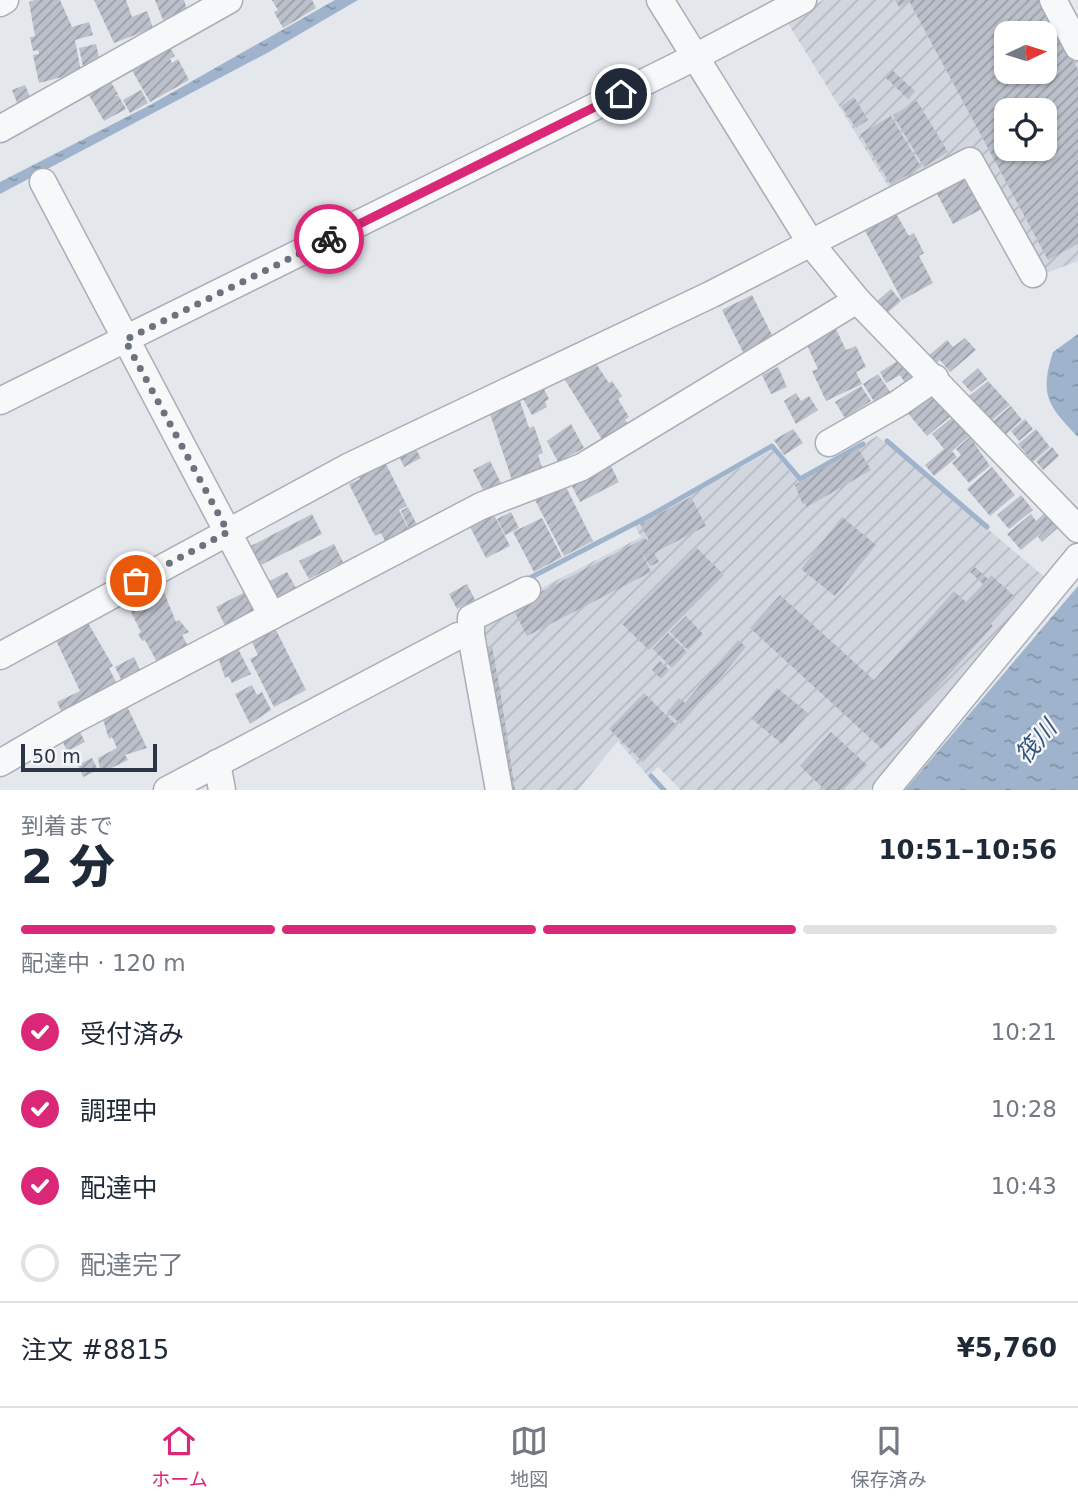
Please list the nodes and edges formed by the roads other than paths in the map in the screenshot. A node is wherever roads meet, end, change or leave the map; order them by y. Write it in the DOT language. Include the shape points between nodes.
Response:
graph roads {
  1 [pos="5,0"];
  2 [pos="229,0"];
  3 [pos="660,0"];
  4 [pos="803,0"];
  5 [pos="1053,0"];
  6 [pos="0,3"];
  7 [pos="1078,47"];
  8 [pos="695,57"];
  9 [pos="0,129"];
  10 [pos="43,182"];
  11 [pos="812,245"];
  12 [pos="1033,274"];
  13 [pos="857,300"];
  14 [pos="125,340"];
  15 [pos="935,378"];
  16 [pos="0,401"];
  17 [pos="829,443"];
  18 [pos="1078,528"];
  19 [pos="228,532"];
  20 [pos="1078,557"];
  21 [pos="527,590"];
  22 [pos="272,616"];
  23 [pos="471,635"];
  24 [pos="0,656"];
  25 [pos="0,763"];
  26 [pos="217,763"];
  27 [pos="167,790"];
  28 [pos="222,790"];
  29 [pos="499,790"];
  30 [pos="886,790"];
  1 -- 6 [label="street"];
  2 -- 9 [label="street"];
  3 -- 8 [label="street"];
  4 -- 8 [label="street"];
  5 -- 7 [label="street"];
  8 -- 11 [label="street"];
  8 -- 14 [label="street"];
  10 -- 14 [label="street"];
  11 -- 12 [label="street" via="970,161"];
  11 -- 13 [label="street"];
  11 -- 19 [label="street" via="350,466"];
  13 -- 15 [label="street"];
  13 -- 22 [label="street" via="582,467 481,506"];
  14 -- 16 [label="street"];
  14 -- 19 [label="street"];
  15 -- 17 [label="street"];
  15 -- 18 [label="street"];
  19 -- 22 [label="street"];
  19 -- 24 [label="street"];
  20 -- 30 [label="street"];
  21 -- 23 [label="street" via="471,618"];
  22 -- 25 [label="street"];
  23 -- 26 [label="street" via="458,636"];
  23 -- 29 [label="street"];
  26 -- 27 [label="street"];
  26 -- 28 [label="street"];
}
